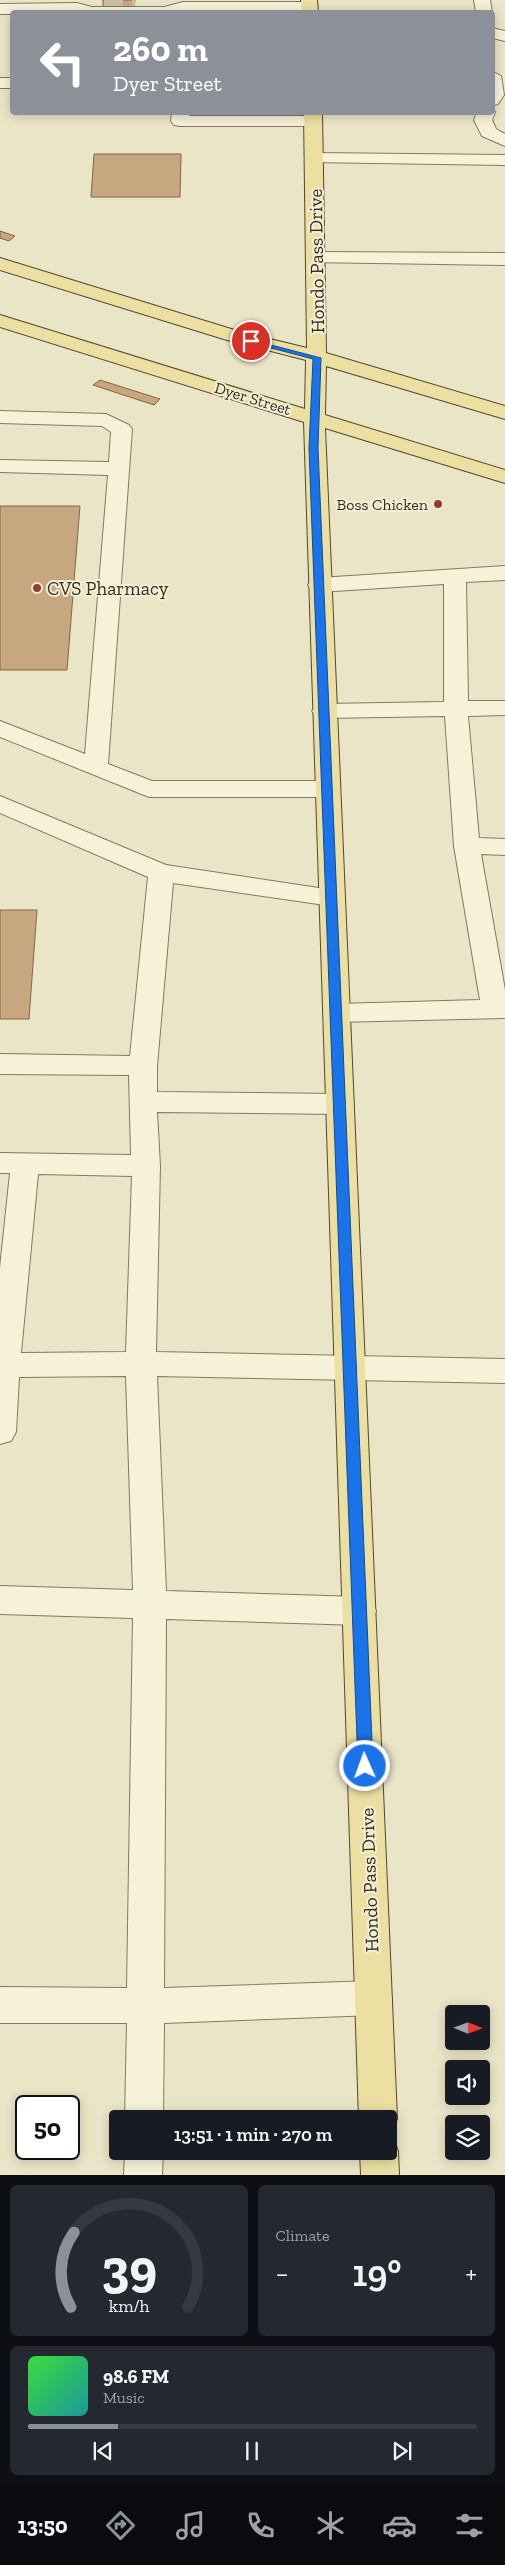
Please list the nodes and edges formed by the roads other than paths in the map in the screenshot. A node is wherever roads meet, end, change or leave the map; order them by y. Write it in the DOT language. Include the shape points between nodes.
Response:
graph roads {
  1 [pos="104,2"];
  2 [pos="135,2"];
  3 [pos="310,6"];
  4 [pos="183,7"];
  5 [pos="77,8"];
  6 [pos="0,9"];
  7 [pos="84,10"];
  8 [pos="172,10"];
  9 [pos="181,115"];
  10 [pos="484,115"];
  11 [pos="313,117"];
  12 [pos="505,141"];
  13 [pos="314,158"];
  14 [pos="505,160"];
  15 [pos="315,258"];
  16 [pos="505,259"];
  17 [pos="0,264"];
  18 [pos="0,321"];
  19 [pos="317,358"];
  20 [pos="505,414"];
  21 [pos="0,417"];
  22 [pos="314,417"];
  23 [pos="0,466"];
  24 [pos="119,469"];
  25 [pos="505,477"];
  26 [pos="505,573"];
  27 [pos="455,576"];
  28 [pos="319,585"];
  29 [pos="505,708"];
  30 [pos="456,709"];
  31 [pos="324,710"];
  32 [pos="0,728"];
  33 [pos="96,767"];
  34 [pos="327,789"];
  35 [pos="0,804"];
  36 [pos="467,846"];
  37 [pos="505,847"];
  38 [pos="160,873"];
  39 [pos="332,898"];
  40 [pos="500,1009"];
  41 [pos="336,1013"];
  42 [pos="0,1064"];
  43 [pos="144,1066"];
  44 [pos="143,1102"];
  45 [pos="340,1104"];
  46 [pos="12,1163"];
  47 [pos="146,1166"];
  48 [pos="141,1364"];
  49 [pos="5,1365"];
  50 [pos="350,1366"];
  51 [pos="505,1371"];
  52 [pos="0,1432"];
  53 [pos="0,1600"];
  54 [pos="150,1604"];
  55 [pos="360,1611"];
  56 [pos="374,1998"];
  57 [pos="0,2005"];
  58 [pos="146,2006"];
  59 [pos="144,2110"];
  60 [pos="378,2110"];
  61 [pos="144,2160"];
  62 [pos="379,2160"];
  63 [pos="143,2175"];
  64 [pos="380,2175"];
  1 -- 5 [label="lane"];
  2 -- 4 [label="lane" via="162,2"];
  3 -- 4 [label="lane"];
  4 -- 8 [label="lane"];
  5 -- 6 [label="lane"];
  5 -- 7 [label="lane"];
  9 -- 11 [label="lane" via="180,122"];
  10 -- 12 [label="lane" via="482,120 488,132"];
  11 -- 13 [label="main road, Hondo Pass Drive"];
  13 -- 14 [label="lane"];
  13 -- 15 [label="main road, Hondo Pass Drive"];
  15 -- 16 [label="lane"];
  15 -- 19 [label="main road, Hondo Pass Drive"];
  17 -- 19 [label="main road" via="234,336"];
  18 -- 22 [label="main road, Dyer Street"];
  19 -- 20 [label="main road"];
  19 -- 22 [label="main road, Hondo Pass Drive"];
  21 -- 24 [label="lane" via="106,420 122,429"];
  22 -- 25 [label="main road, Dyer Street"];
  22 -- 28 [label="main road, Hondo Pass Drive"];
  23 -- 24 [label="lane"];
  24 -- 33 [label="lane"];
  26 -- 27 [label="lane"];
  27 -- 28 [label="lane"];
  27 -- 30 [label="lane"];
  28 -- 31 [label="main road, Hondo Pass Drive"];
  29 -- 30 [label="lane"];
  30 -- 31 [label="lane"];
  30 -- 36 [label="lane"];
  31 -- 34 [label="main road, Hondo Pass Drive"];
  32 -- 33 [label="lane"];
  33 -- 34 [label="lane" via="148,789"];
  34 -- 39 [label="main road, Hondo Pass Drive"];
  35 -- 38 [label="lane"];
  36 -- 37 [label="lane"];
  36 -- 40 [label="lane"];
  38 -- 39 [label="lane"];
  38 -- 43 [label="lane"];
  39 -- 41 [label="main road, Hondo Pass Drive"];
  40 -- 41 [label="lane"];
  41 -- 45 [label="main road, Hondo Pass Drive"];
  42 -- 43 [label="lane"];
  43 -- 44 [label="lane"];
  44 -- 45 [label="lane"];
  44 -- 47 [label="lane"];
  45 -- 50 [label="main road, Hondo Pass Drive"];
  46 -- 47 [label="lane"];
  46 -- 49 [label="lane"];
  47 -- 48 [label="lane"];
  48 -- 49 [label="lane"];
  48 -- 50 [label="lane"];
  48 -- 54 [label="lane"];
  49 -- 52 [label="lane"];
  50 -- 51 [label="lane"];
  50 -- 55 [label="main road, Hondo Pass Drive"];
  53 -- 54 [label="lane"];
  54 -- 55 [label="lane"];
  54 -- 58 [label="lane"];
  55 -- 56 [label="main road, Hondo Pass Drive"];
  56 -- 58 [label="lane"];
  56 -- 60 [label="main road, Hondo Pass Drive"];
  57 -- 58 [label="lane"];
  58 -- 59 [label="lane"];
  61 -- 63 [label="lane"];
  62 -- 64 [label="main road"];
}
